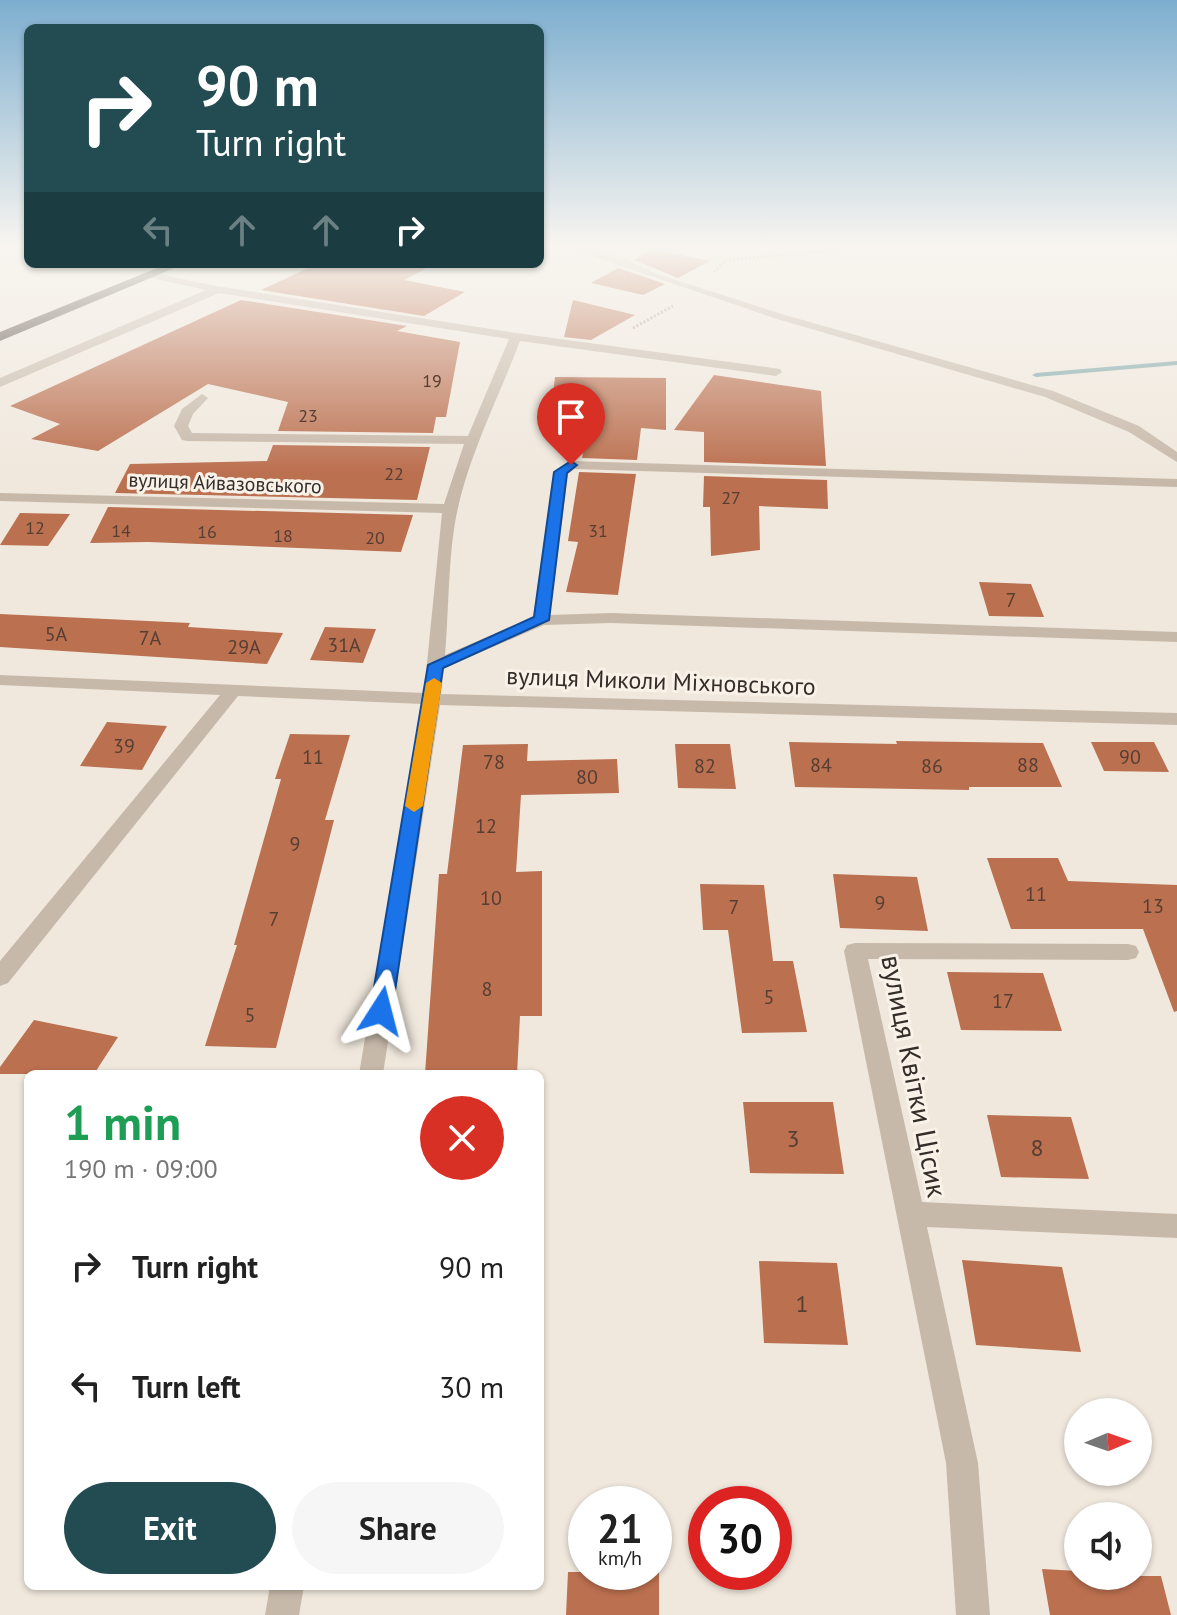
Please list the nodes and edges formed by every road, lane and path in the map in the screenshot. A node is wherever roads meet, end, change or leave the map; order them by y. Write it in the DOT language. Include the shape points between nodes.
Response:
graph roads {
  1 [pos="36,322"];
  2 [pos="141,322"];
  3 [pos="425,322"];
  4 [pos="646,322"];
  5 [pos="807,322"];
  6 [pos="0,337"];
  7 [pos="516,337"];
  8 [pos="597,348"];
  9 [pos="776,372"];
  10 [pos="0,383"];
  11 [pos="202,398"];
  12 [pos="472,440"];
  13 [pos="1177,458"];
  14 [pos="1177,483"];
  15 [pos="0,497"];
  16 [pos="450,509"];
  17 [pos="541,620"];
  18 [pos="1177,637"];
  19 [pos="436,665"];
  20 [pos="0,680"];
  21 [pos="234,689"];
  22 [pos="432,699"];
  23 [pos="1177,719"];
  24 [pos="1128,952"];
  25 [pos="0,977"];
  26 [pos="372,1070"];
  27 [pos="911,1214"];
  28 [pos="1177,1226"];
  29 [pos="286,1590"];
  30 [pos="282,1615"];
  31 [pos="973,1615"];
  1 -- 6 [label="highway"];
  2 -- 10 [label="street"];
  3 -- 7 [label="street"];
  4 -- 8 [label="path"];
  5 -- 13 [label="street" via="1089,408"];
  7 -- 8 [label="street"];
  7 -- 12 [label="street"];
  8 -- 9 [label="street"];
  11 -- 12 [label="street" via="181,426 187,437"];
  12 -- 16 [label="street"];
  14 -- 17 [label="street" via="571,465 561,472"];
  15 -- 16 [label="street, вулиця Айвазовського"];
  16 -- 19 [label="street"];
  17 -- 18 [label="street"];
  17 -- 19 [label="street, вулиця Миколи Міхновського"];
  19 -- 22 [label="street"];
  20 -- 21 [label="street, вулиця Миколи Міхновського"];
  21 -- 22 [label="street, вулиця Миколи Міхновського"];
  21 -- 25 [label="street"];
  22 -- 23 [label="street, вулиця Миколи Міхновського"];
  22 -- 26 [label="street"];
  24 -- 27 [label="street, вулиця Квітки Цісик" via="855,951"];
  27 -- 28 [label="street, вулиця Квітки Цісик"];
  27 -- 31 [label="street" via="962,1463"];
  29 -- 30 [label="street"];
}
